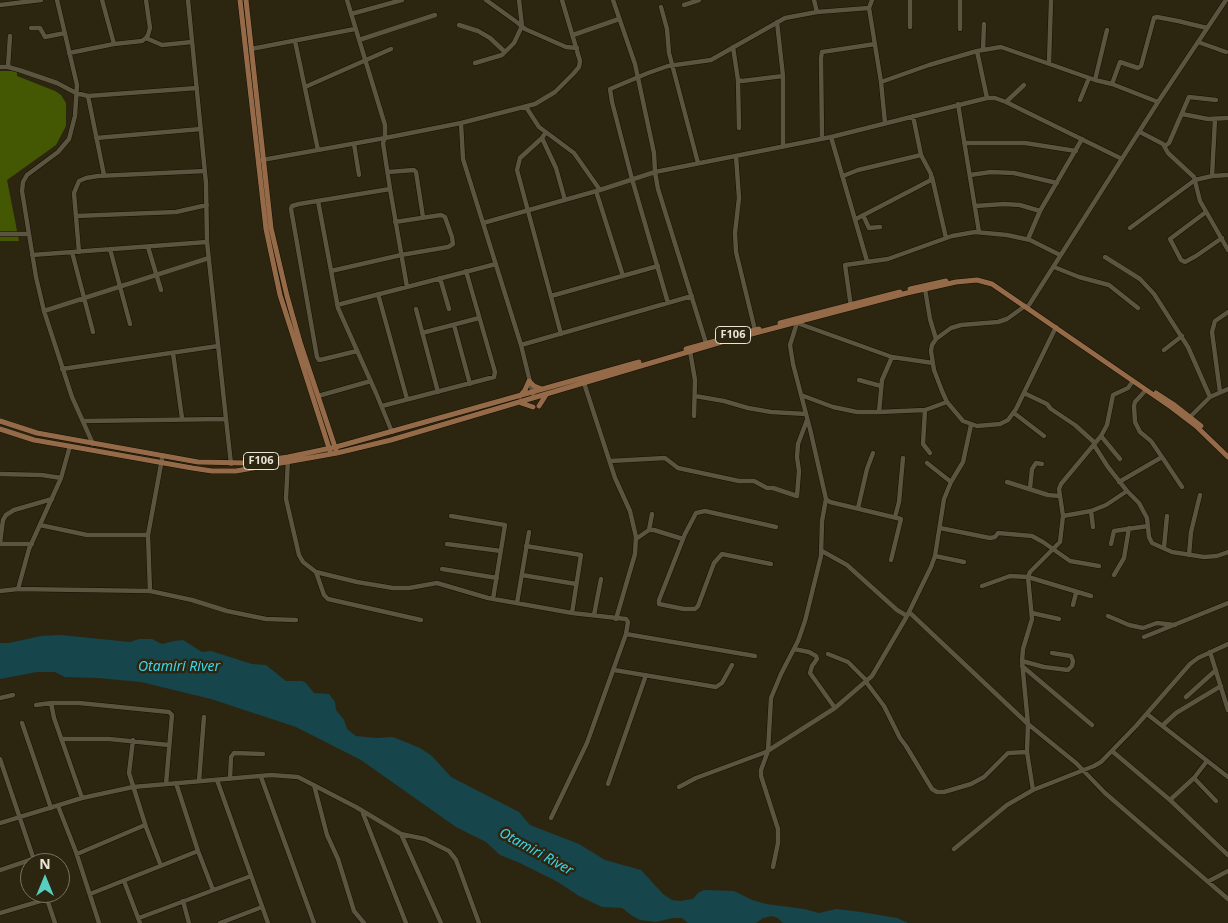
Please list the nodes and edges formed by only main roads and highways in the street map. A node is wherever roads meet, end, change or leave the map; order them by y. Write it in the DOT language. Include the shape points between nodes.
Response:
graph roads {
  1 [pos="245,0"];
  2 [pos="244,13"];
  3 [pos="260,160"];
  4 [pos="907,292"];
  5 [pos="1027,305"];
  6 [pos="851,306"];
  7 [pos="740,335"];
  8 [pos="658,358"];
  9 [pos="544,392"];
  10 [pos="533,395"];
  11 [pos="520,396"];
  12 [pos="518,403"];
  13 [pos="0,421"];
  14 [pos="0,429"];
  15 [pos="336,450"];
  16 [pos="330,452"];
  17 [pos="1228,452"];
  18 [pos="1228,457"];
  19 [pos="288,460"];
  1 -- 2 [label="main road"];
  2 -- 3 [label="main road"];
  2 -- 3 [label="main road" via="251,49"];
  3 -- 15 [label="main road" via="277,254 298,333"];
  3 -- 16 [label="main road" via="266,229 276,276"];
  4 -- 5 [label="main road, F106" via="981,280"];
  4 -- 5 [label="main road, F106" via="955,278 982,277 994,281"];
  4 -- 6 [label="main road, F106"];
  5 -- 17 [label="main road, F106" via="1190,416"];
  5 -- 18 [label="main road, F106" via="1192,423"];
  6 -- 7 [label="main road, F106"];
  6 -- 7 [label="main road, F106" via="797,323"];
  7 -- 8 [label="main road, F106"];
  7 -- 8 [label="main road, F106"];
  8 -- 9 [label="main road, F106"];
  8 -- 9 [label="main road, F106" via="584,383"];
  9 -- 10 [label="main road, F106"];
  9 -- 11 [label="main road" via="529,381"];
  9 -- 12 [label="main road" via="536,406"];
  10 -- 11 [label="main road, F106"];
  10 -- 12 [label="main road, F106"];
  11 -- 15 [label="main road, F106"];
  12 -- 15 [label="main road, F106" via="391,440"];
  13 -- 19 [label="main road, F106" via="37,433 198,462 247,464"];
  14 -- 19 [label="main road, F106" via="34,440 220,472"];
  15 -- 16 [label="main road, F106"];
  16 -- 19 [label="main road, F106"];
}
